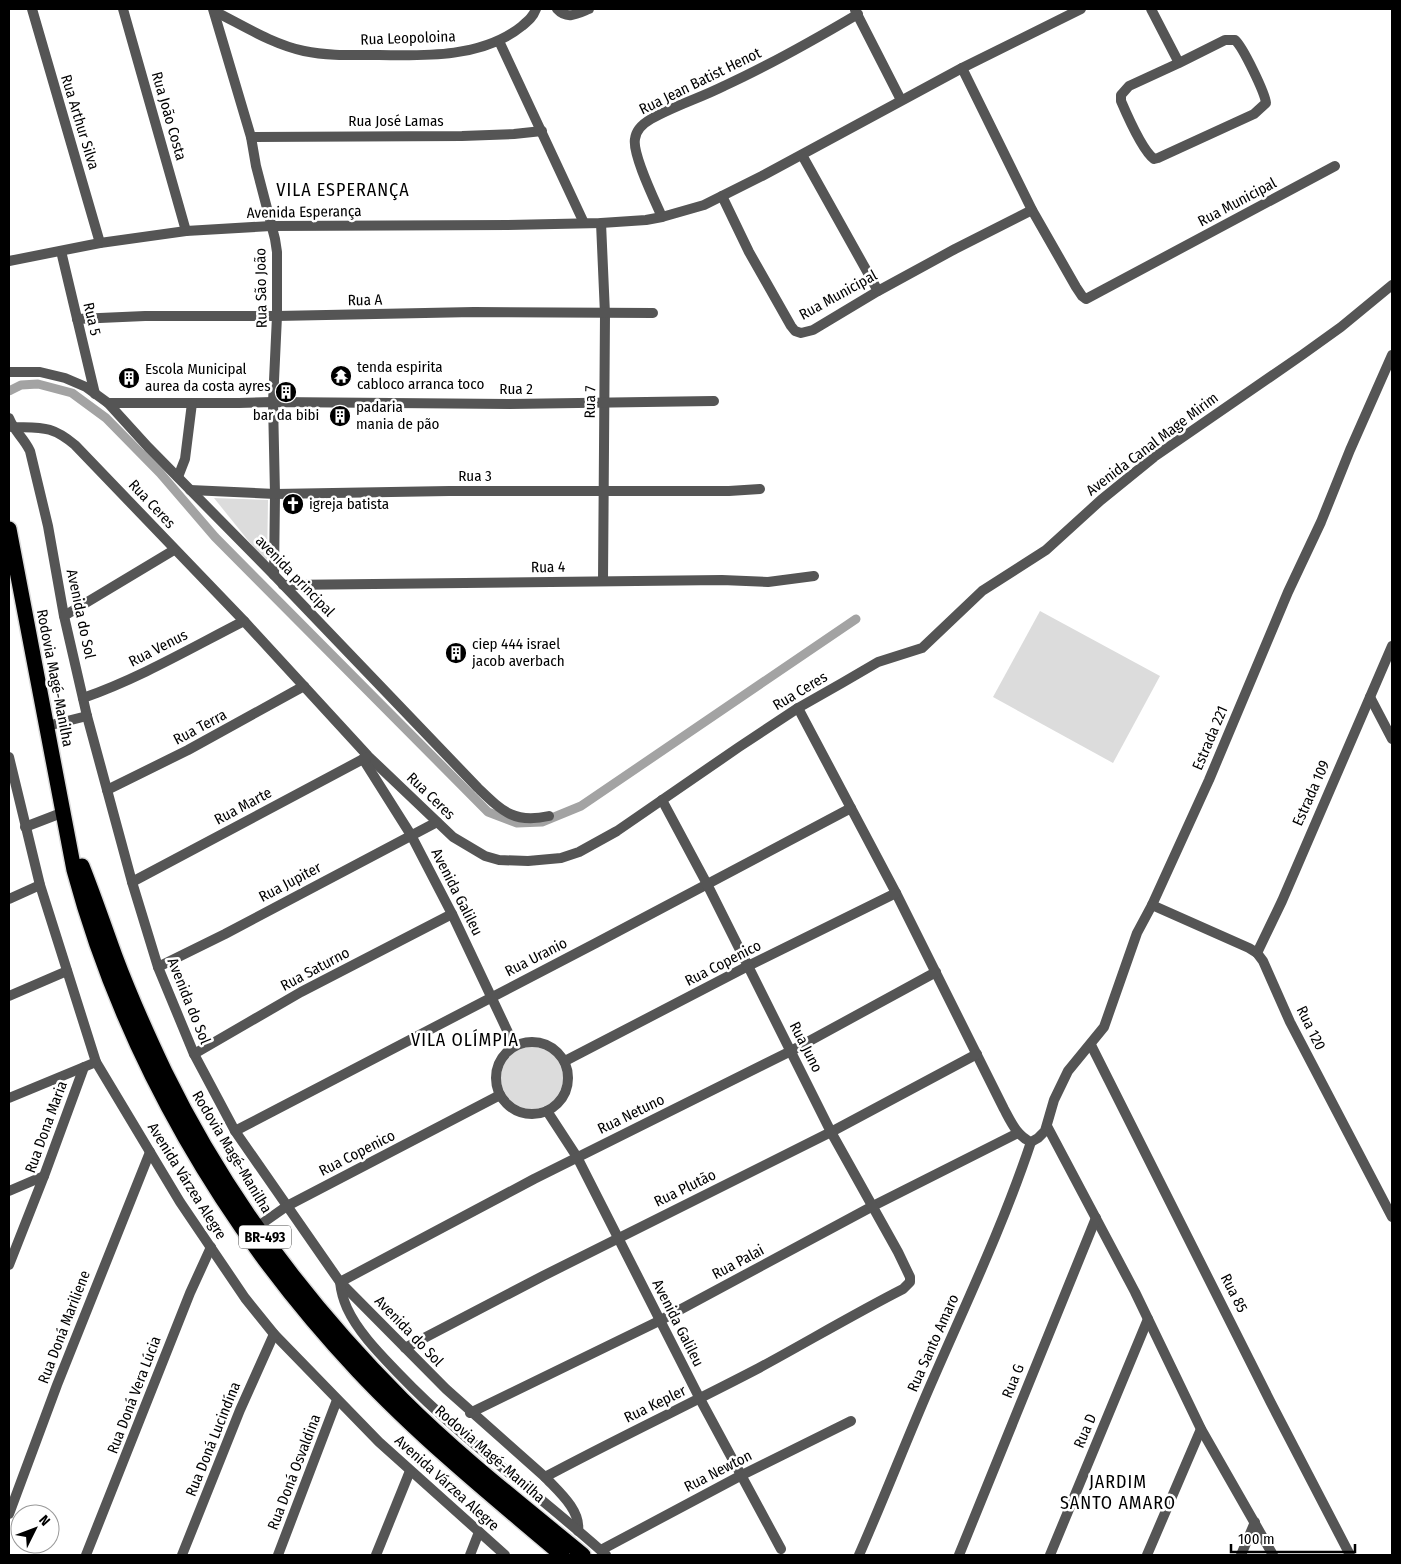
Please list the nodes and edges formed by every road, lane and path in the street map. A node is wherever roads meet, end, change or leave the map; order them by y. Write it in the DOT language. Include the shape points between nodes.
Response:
graph roads {
  1 [pos="32,9"];
  2 [pos="123,9"];
  3 [pos="536,9"];
  4 [pos="557,9"];
  5 [pos="590,9"];
  6 [pos="1081,9"];
  7 [pos="1151,9"];
  8 [pos="214,10"];
  9 [pos="856,11"];
  10 [pos="500,41"];
  11 [pos="1178,62"];
  12 [pos="962,68"];
  13 [pos="901,100"];
  14 [pos="542,131"];
  15 [pos="251,138"];
  16 [pos="802,155"];
  17 [pos="1335,166"];
  18 [pos="722,196"];
  19 [pos="1032,210"];
  20 [pos="662,217"];
  21 [pos="584,223"];
  22 [pos="601,223"];
  23 [pos="271,226"];
  24 [pos="186,231"];
  25 [pos="100,243"];
  26 [pos="61,251"];
  27 [pos="9,261"];
  28 [pos="1392,285"];
  29 [pos="878,291"];
  30 [pos="653,313"];
  31 [pos="605,314"];
  32 [pos="277,316"];
  33 [pos="77,319"];
  34 [pos="1392,355"];
  35 [pos="9,372"];
  36 [pos="96,394"];
  37 [pos="714,401"];
  38 [pos="273,402"];
  39 [pos="605,402"];
  40 [pos="108,403"];
  41 [pos="192,404"];
  42 [pos="11,423"];
  43 [pos="178,477"];
  44 [pos="760,489"];
  45 [pos="190,490"];
  46 [pos="603,492"];
  47 [pos="275,494"];
  48 [pos="9,530"];
  49 [pos="174,550"];
  50 [pos="274,575"];
  51 [pos="814,576"];
  52 [pos="603,581"];
  53 [pos="283,585"];
  54 [pos="64,616"];
  55 [pos="244,621"];
  56 [pos="1392,646"];
  57 [pos="913,651"];
  58 [pos="304,686"];
  59 [pos="1370,697"];
  60 [pos="83,698"];
  61 [pos="798,708"];
  62 [pos="87,716"];
  63 [pos="47,726"];
  64 [pos="1392,739"];
  65 [pos="9,757"];
  66 [pos="366,757"];
  67 [pos="107,790"];
  68 [pos="13,795"];
  69 [pos="662,800"];
  70 [pos="851,808"];
  71 [pos="64,812"];
  72 [pos="549,816"];
  73 [pos="437,822"];
  74 [pos="25,827"];
  75 [pos="68,833"];
  76 [pos="411,835"];
  77 [pos="132,882"];
  78 [pos="707,884"];
  79 [pos="40,885"];
  80 [pos="896,893"];
  81 [pos="9,899"];
  82 [pos="1152,905"];
  83 [pos="452,914"];
  84 [pos="1257,953"];
  85 [pos="748,966"];
  86 [pos="158,967"];
  87 [pos="66,971"];
  88 [pos="936,972"];
  89 [pos="9,996"];
  90 [pos="492,996"];
  91 [pos="514,1045"];
  92 [pos="1091,1045"];
  93 [pos="791,1051"];
  94 [pos="194,1054"];
  95 [pos="977,1054"];
  96 [pos="565,1061"];
  97 [pos="96,1062"];
  98 [pos="84,1067"];
  99 [pos="500,1095"];
  100 [pos="9,1098"];
  101 [pos="547,1111"];
  102 [pos="1046,1126"];
  103 [pos="235,1131"];
  104 [pos="832,1132"];
  105 [pos="1018,1133"];
  106 [pos="1031,1142"];
  107 [pos="150,1152"];
  108 [pos="577,1157"];
  109 [pos="44,1176"];
  110 [pos="9,1191"];
  111 [pos="287,1206"];
  112 [pos="873,1206"];
  113 [pos="1392,1217"];
  114 [pos="1096,1218"];
  115 [pos="257,1227"];
  116 [pos="618,1238"];
  117 [pos="211,1247"];
  118 [pos="9,1265"];
  119 [pos="340,1282"];
  120 [pos="888,1297"];
  121 [pos="1148,1318"];
  122 [pos="660,1321"];
  123 [pos="274,1334"];
  124 [pos="405,1348"];
  125 [pos="700,1398"];
  126 [pos="337,1400"];
  127 [pos="470,1412"];
  128 [pos="851,1421"];
  129 [pos="1201,1429"];
  130 [pos="410,1471"];
  131 [pos="740,1476"];
  132 [pos="545,1477"];
  133 [pos="9,1514"];
  134 [pos="1254,1522"];
  135 [pos="578,1531"];
  136 [pos="479,1532"];
  137 [pos="781,1549"];
  138 [pos="604,1553"];
  139 [pos="86,1555"];
  140 [pos="182,1555"];
  141 [pos="278,1555"];
  142 [pos="376,1555"];
  143 [pos="470,1555"];
  144 [pos="505,1555"];
  145 [pos="562,1555"];
  146 [pos="583,1555"];
  147 [pos="859,1555"];
  148 [pos="959,1555"];
  149 [pos="1050,1555"];
  150 [pos="1147,1555"];
  151 [pos="1241,1555"];
  152 [pos="1274,1555"];
  153 [pos="1350,1555"];
  1 -- 25 [label="street, Rua Arthur Silva"];
  2 -- 24 [label="street, Rua João Costa"];
  3 -- 10 [label="street, Rua Leopoloina" via="528,21"];
  4 -- 5 [label="street" via="569,15"];
  6 -- 12 [label="street"];
  7 -- 11 [label="street"];
  8 -- 10 [label="street, Rua Leopoloina" via="276,43 326,55 448,54"];
  8 -- 15 [label="street, Rua São João"];
  9 -- 13 [label="street"];
  9 -- 20 [label="street, Rua Jean Batist Henot" via="781,58 652,119 640,128 634,140 635,146"];
  10 -- 14 [label="street"];
  11 -- 11 [label="street" via="1129,86 1121,95 1133,127 1150,155 1156,159 1254,114 1266,103 1235,40 1224,40"];
  12 -- 13 [label="street"];
  12 -- 19 [label="street, Rua Municipal"];
  13 -- 16 [label="street"];
  14 -- 15 [label="street, Rua José Lamas" via="490,135"];
  14 -- 21 [label="street"];
  15 -- 23 [label="street, Rua São João"];
  16 -- 18 [label="street"];
  16 -- 29 [label="street"];
  17 -- 19 [label="street, Rua Municipal" via="1086,299"];
  18 -- 20 [label="street" via="704,205"];
  18 -- 29 [label="street, Rua Municipal" via="754,261 795,331 813,330"];
  19 -- 29 [label="street, Rua Municipal"];
  20 -- 22 [label="street, Avenida Esperança"];
  21 -- 22 [label="street, Avenida Esperança"];
  21 -- 23 [label="street, Avenida Esperança"];
  22 -- 31 [label="street, Rua 7"];
  23 -- 24 [label="street, Avenida Esperança"];
  23 -- 32 [label="street, Rua São João" via="277,252"];
  24 -- 25 [label="street, Avenida Esperança"];
  25 -- 26 [label="street, Avenida Esperança"];
  26 -- 27 [label="street, Avenida Esperança"];
  26 -- 33 [label="street, Rua 5"];
  28 -- 57 [label="street, Avenida Canal Mage Mirim" via="1341,327 1154,457 1046,550 982,591 927,645"];
  30 -- 31 [label="street, Rua A"];
  31 -- 32 [label="street, Rua A" via="474,312"];
  31 -- 39 [label="street, Rua 7"];
  32 -- 33 [label="street, Rua A"];
  32 -- 38 [label="street, Rua São João"];
  33 -- 36 [label="street, Rua 5"];
  34 -- 82 [label="street, Estrada 221"];
  35 -- 36 [label="street, avenida principal" via="53,374"];
  36 -- 40 [label="street, avenida principal"];
  37 -- 39 [label="street, Rua 2"];
  38 -- 39 [label="street, Rua 2"];
  38 -- 41 [label="street, Rua 2"];
  38 -- 47 [label="street, Rua São João"];
  39 -- 46 [label="street, Rua 7"];
  40 -- 41 [label="street, Rua 2"];
  40 -- 43 [label="street, avenida principal"];
  41 -- 43 [label="street" via="185,459"];
  42 -- 49 [label="street, Rua Ceres" via="60,433"];
  42 -- 54 [label="street, Avenida do Sol" via="30,451"];
  43 -- 45 [label="street, avenida principal"];
  44 -- 46 [label="street, Rua 3"];
  45 -- 47 [label="street, Rua 3"];
  45 -- 50 [label="street, avenida principal"];
  46 -- 47 [label="street, Rua 3"];
  46 -- 52 [label="street, Rua 7"];
  47 -- 50 [label="street, Rua São João"];
  48 -- 63 [label="highway, Rodovia Magé-Manilha / BR-493"];
  49 -- 54 [label="street"];
  49 -- 55 [label="street, Rua Ceres"];
  50 -- 53 [label="street, avenida principal"];
  51 -- 52 [label="street, Rua 4" via="768,582"];
  52 -- 53 [label="street, Rua 4"];
  53 -- 72 [label="street, avenida principal" via="500,809 526,819"];
  54 -- 60 [label="street, Avenida do Sol"];
  55 -- 58 [label="street, Rua Ceres"];
  55 -- 60 [label="street, Rua Venus" via="118,685"];
  56 -- 59 [label="street, Estrada 109"];
  57 -- 61 [label="street, Rua Ceres" via="878,662"];
  58 -- 66 [label="street, Rua Ceres"];
  58 -- 67 [label="street, Rua Terra"];
  59 -- 64 [label="street"];
  59 -- 84 [label="street, Estrada 109"];
  60 -- 62 [label="street, Avenida do Sol"];
  61 -- 69 [label="street, Rua Ceres"];
  61 -- 70 [label="street"];
  62 -- 63 [label="street"];
  62 -- 67 [label="street, Avenida do Sol"];
  63 -- 71 [label="highway, Rodovia Magé-Manilha / BR-493"];
  65 -- 68 [label="street, Avenida Várzea Alegre"];
  66 -- 73 [label="street, Rua Ceres"];
  66 -- 76 [label="street, Avenida Galileu"];
  66 -- 77 [label="street, Rua Marte"];
  67 -- 77 [label="street, Avenida do Sol"];
  68 -- 74 [label="street, Avenida Várzea Alegre"];
  69 -- 73 [label="street, Rua Ceres" via="579,852 536,861 499,860 485,856 453,837"];
  69 -- 78 [label="street, Rua Juno"];
  70 -- 78 [label="street, Rua Uranio"];
  70 -- 80 [label="street"];
  71 -- 74 [label="street"];
  71 -- 75 [label="highway, Rodovia Magé-Manilha / BR-493"];
  73 -- 76 [label="street, Rua Jupiter"];
  74 -- 79 [label="street, Avenida Várzea Alegre"];
  75 -- 115 [label="highway, Rodovia Magé-Manilha / BR-493" via="131,998 166,1074 220,1171"];
  75 -- 145 [label="highway, Rodovia Magé-Manilha / BR-493" via="84,906 132,1030 184,1134 247,1234 330,1341 395,1409"];
  76 -- 83 [label="street, Avenida Galileu"];
  76 -- 86 [label="street, Rua Jupiter"];
  77 -- 86 [label="street, Avenida do Sol"];
  78 -- 85 [label="street, Rua Juno"];
  78 -- 90 [label="street, Rua Uranio"];
  79 -- 81 [label="street"];
  79 -- 87 [label="street, Avenida Várzea Alegre"];
  80 -- 85 [label="street, Rua Copenico"];
  80 -- 88 [label="street"];
  82 -- 84 [label="street"];
  82 -- 92 [label="street, Estrada 221" via="1137,933 1104,1027"];
  83 -- 90 [label="street, Avenida Galileu"];
  83 -- 94 [label="street, Rua Saturno" via="302,992"];
  84 -- 113 [label="street, Rua 120" via="1264,961 1290,1022"];
  85 -- 93 [label="street, Rua Juno"];
  85 -- 96 [label="street, Rua Copenico"];
  86 -- 94 [label="street, Avenida do Sol"];
  87 -- 89 [label="street"];
  87 -- 97 [label="street, Avenida Várzea Alegre"];
  88 -- 93 [label="street, Rua Netuno"];
  88 -- 95 [label="street"];
  90 -- 91 [label="street, Avenida Galileu"];
  90 -- 103 [label="street, Rua Uranio"];
  91 -- 96 [label="street" via="526,1041 540,1042 560,1054"];
  91 -- 99 [label="street" via="503,1055 497,1068 496,1082"];
  92 -- 102 [label="street, Estrada 221" via="1064,1077"];
  92 -- 153 [label="street, Rua 85"];
  93 -- 104 [label="street, Rua Juno"];
  93 -- 108 [label="street, Rua Netuno"];
  94 -- 103 [label="street, Avenida do Sol"];
  95 -- 104 [label="street, Rua Plutão"];
  95 -- 105 [label="street"];
  96 -- 101 [label="street" via="568,1087 560,1102"];
  97 -- 98 [label="street, Rua Dona Maria"];
  97 -- 107 [label="street, Avenida Várzea Alegre"];
  98 -- 100 [label="street"];
  98 -- 109 [label="street, Rua Dona Maria"];
  99 -- 101 [label="street" via="521,1112 538,1114"];
  99 -- 111 [label="street, Rua Copenico"];
  101 -- 108 [label="street, Avenida Galileu"];
  102 -- 106 [label="street" via="1042,1134"];
  102 -- 114 [label="street"];
  103 -- 111 [label="street, Avenida do Sol"];
  104 -- 112 [label="street, Rua Juno"];
  104 -- 116 [label="street, Rua Plutão"];
  105 -- 106 [label="street"];
  105 -- 112 [label="street, Rua Palai"];
  106 -- 147 [label="street, Rua Santo Amaro" via="1004,1216"];
  107 -- 117 [label="street, Avenida Várzea Alegre"];
  107 -- 133 [label="street, Rua Doná Mariliene"];
  108 -- 116 [label="street, Avenida Galileu"];
  108 -- 119 [label="street, Rua Netuno"];
  109 -- 110 [label="street"];
  109 -- 118 [label="street, Rua Dona Maria"];
  111 -- 115 [label="street, Rua Copenico"];
  111 -- 119 [label="street, Avenida do Sol"];
  112 -- 120 [label="street, Rua Juno" via="910,1277 907,1286"];
  112 -- 122 [label="street, Rua Palai"];
  114 -- 121 [label="street"];
  114 -- 148 [label="street, Rua G"];
  115 -- 146 [label="highway, Rodovia Magé-Manilha / BR-493" via="367,1364 490,1479"];
  116 -- 122 [label="street, Avenida Galileu"];
  116 -- 124 [label="street, Rua Plutão"];
  117 -- 123 [label="street, Avenida Várzea Alegre"];
  117 -- 139 [label="street, Rua Doná Vera Lúcia"];
  119 -- 124 [label="street, Avenida do Sol"];
  119 -- 135 [label="street" via="342,1296 352,1317 403,1378 471,1442"];
  120 -- 125 [label="street, Rua Kepler"];
  121 -- 129 [label="street"];
  121 -- 149 [label="street, Rua D"];
  122 -- 125 [label="street, Avenida Galileu"];
  122 -- 127 [label="street, Rua Palai"];
  123 -- 126 [label="street, Avenida Várzea Alegre"];
  123 -- 140 [label="street, Rua Doná Lucindína"];
  124 -- 127 [label="street, Avenida do Sol"];
  125 -- 131 [label="street, Avenida Galileu"];
  125 -- 132 [label="street, Rua Kepler"];
  126 -- 130 [label="street, Avenida Várzea Alegre"];
  126 -- 141 [label="street, Rua Doná Osvaldina"];
  127 -- 132 [label="street, Avenida do Sol"];
  128 -- 131 [label="street, Rua Newton"];
  129 -- 134 [label="street"];
  129 -- 150 [label="street"];
  130 -- 136 [label="street, Avenida Várzea Alegre"];
  130 -- 142 [label="street"];
  131 -- 137 [label="street, Avenida Galileu"];
  131 -- 138 [label="street, Rua Newton"];
  132 -- 135 [label="street" via="574,1512"];
  134 -- 151 [label="street"];
  134 -- 152 [label="street"];
  135 -- 138 [label="street"];
  136 -- 143 [label="street"];
  136 -- 144 [label="street, Avenida Várzea Alegre"];
}
